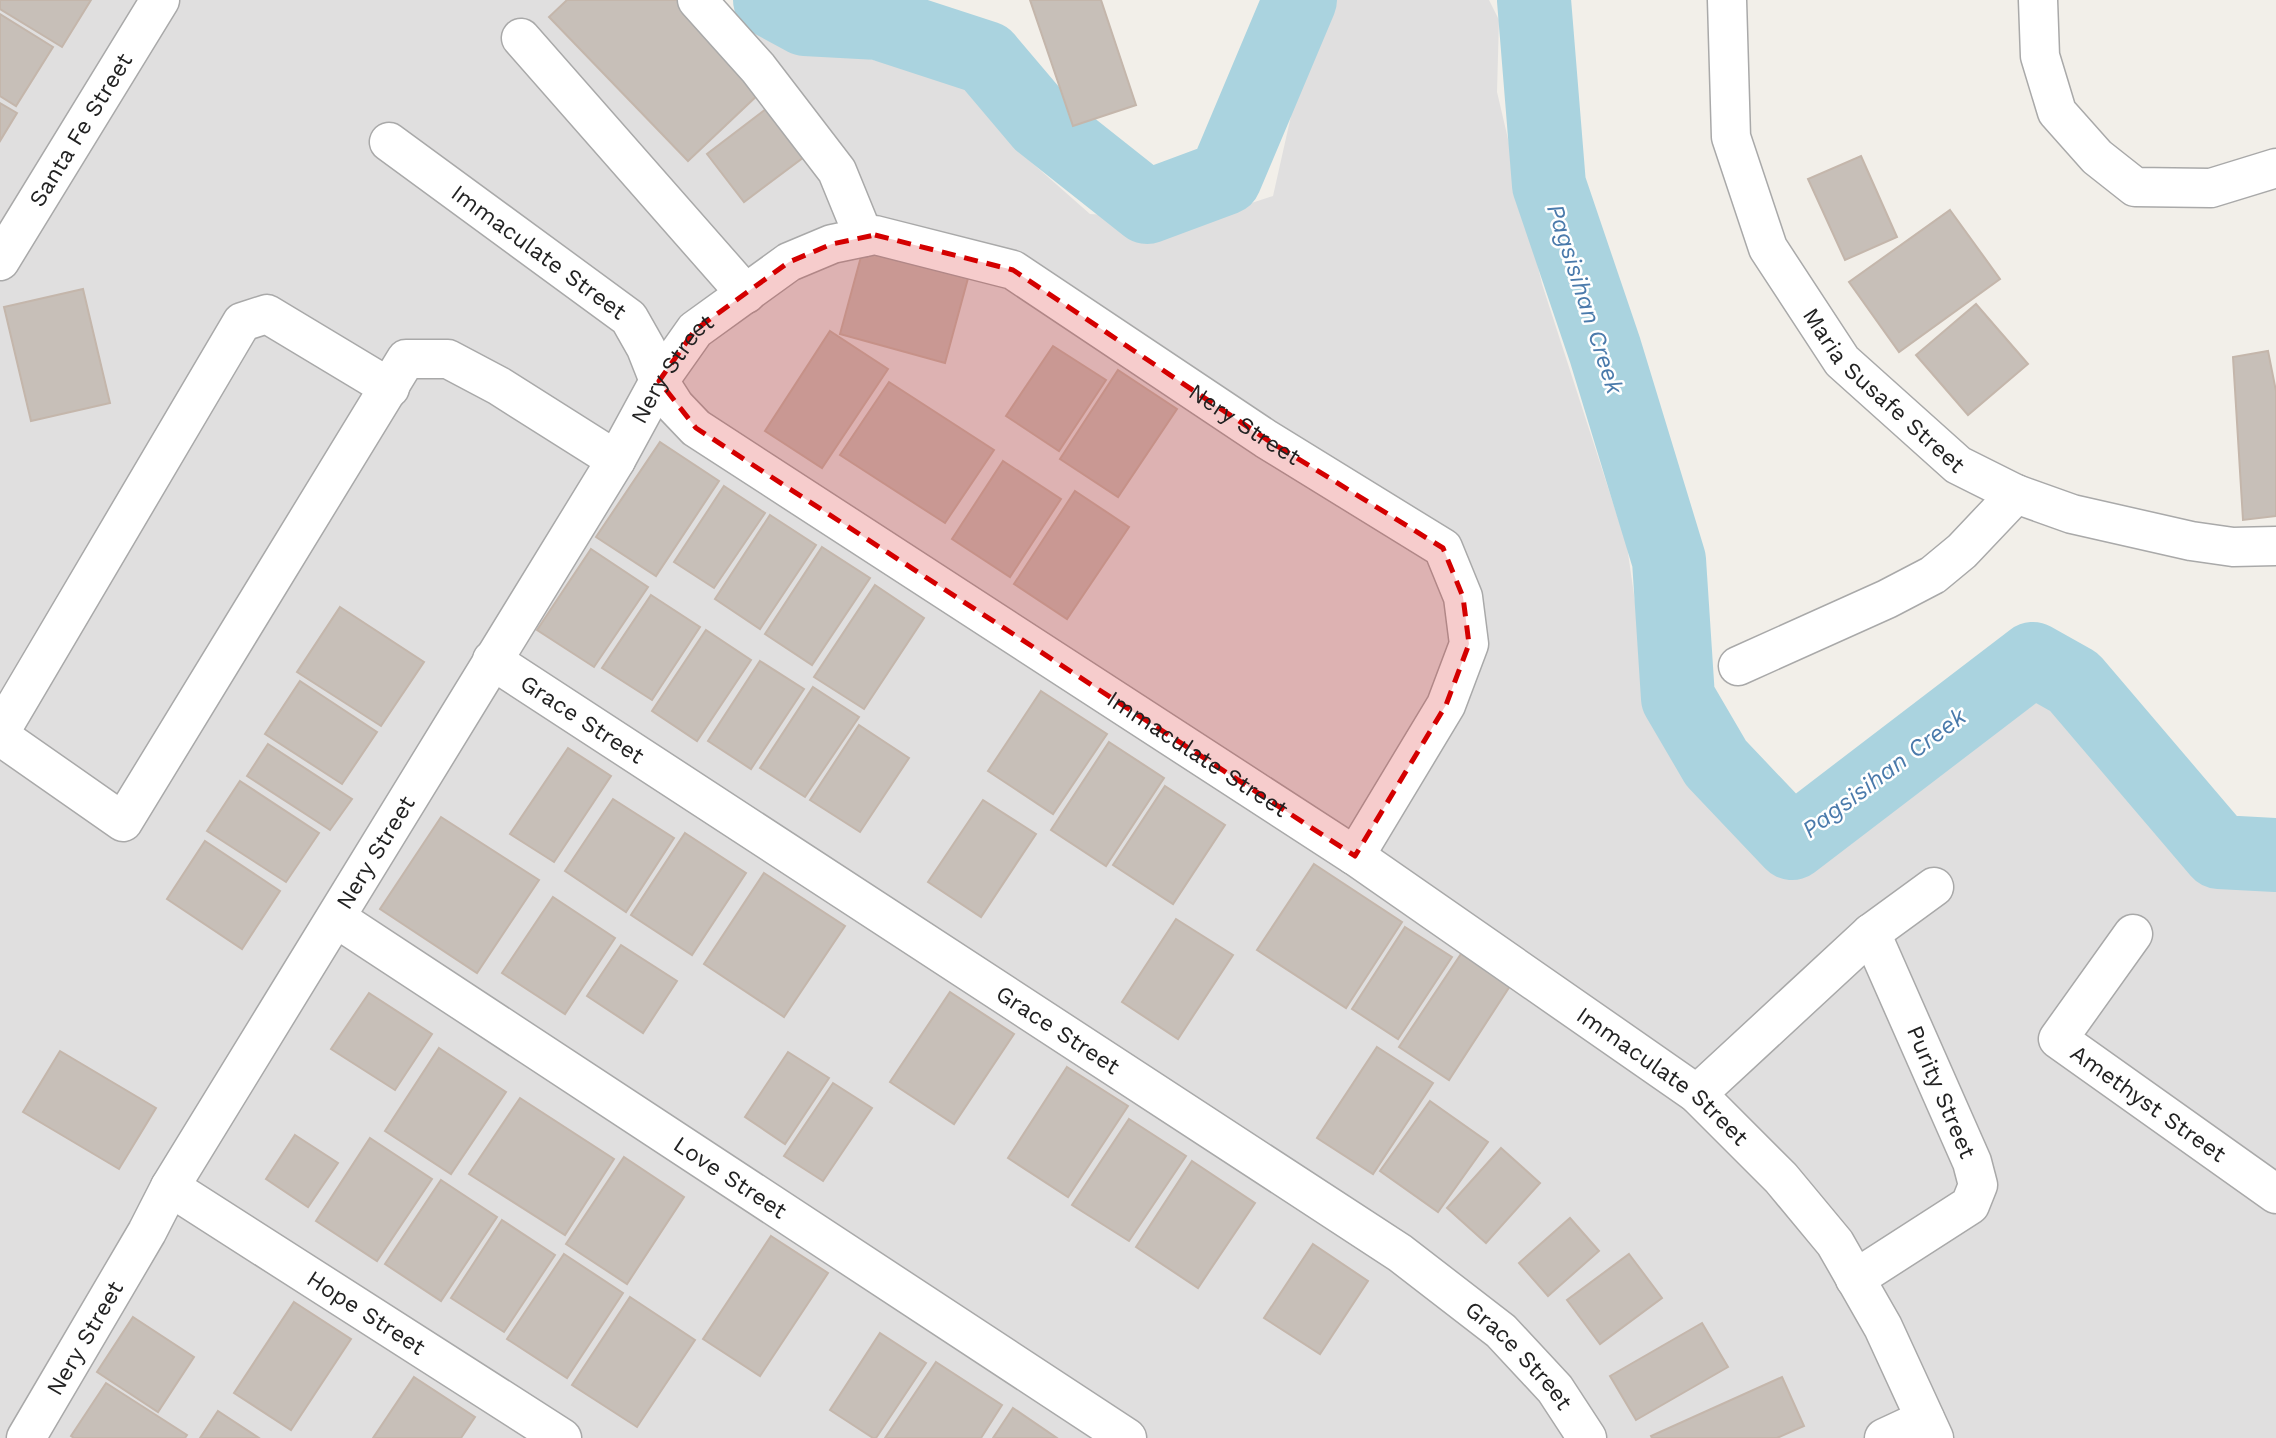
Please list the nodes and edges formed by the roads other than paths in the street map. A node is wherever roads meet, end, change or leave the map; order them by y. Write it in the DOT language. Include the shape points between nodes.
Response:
graph roads {
  1 [pos="160,0"];
  2 [pos="697,0"];
  3 [pos="1727,0"];
  4 [pos="2038,0"];
  5 [pos="521,38"];
  6 [pos="389,142"];
  7 [pos="2276,168"];
  8 [pos="864,237"];
  9 [pos="0,261"];
  10 [pos="746,294"];
  11 [pos="659,381"];
  12 [pos="390,388"];
  13 [pos="616,460"];
  14 [pos="2017,494"];
  15 [pos="2274,556"];
  16 [pos="492,660"];
  17 [pos="1738,666"];
  18 [pos="0,734"];
  19 [pos="1355,856"];
  20 [pos="1934,887"];
  21 [pos="336,918"];
  22 [pos="1871,933"];
  23 [pos="2133,934"];
  24 [pos="1697,1094"];
  25 [pos="170,1187"];
  26 [pos="2276,1194"];
  27 [pos="1855,1279"];
  28 [pos="1929,1429"];
  29 [pos="26,1438"];
  30 [pos="562,1438"];
  31 [pos="1127,1438"];
  32 [pos="1587,1438"];
  33 [pos="1884,1438"];
  1 -- 9 [label="street, Santa Fe Street"];
  2 -- 8 [label="street" via="758,68 837,171"];
  3 -- 14 [label="street, Maria Susafe Street" via="1731,137 1768,248 1842,361 1958,465"];
  4 -- 7 [label="street" via="2040,56 2057,112 2097,157 2135,187 2211,188"];
  5 -- 10 [label="street"];
  6 -- 11 [label="street, Immaculate Street" via="629,318"];
  8 -- 10 [label="street, Nery Street" via="789,262"];
  8 -- 19 [label="street, Nery Street" via="876,234 1013,270 1266,439 1443,548 1463,597 1469,644 1446,705"];
  10 -- 11 [label="street, Nery Street" via="695,330"];
  11 -- 13 [label="street, Nery Street"];
  11 -- 19 [label="street, Immaculate Street" via="696,428"];
  12 -- 13 [label="street" via="406,359 448,359"];
  12 -- 18 [label="street" via="267,314 242,322"];
  12 -- 18 [label="street" via="123,822"];
  13 -- 16 [label="street, Nery Street"];
  14 -- 15 [label="street, Maria Susafe Street" via="2072,514"];
  14 -- 17 [label="street" via="1933,575"];
  16 -- 21 [label="street, Nery Street"];
  16 -- 32 [label="street, Grace Street" via="1400,1253 1501,1331 1555,1389"];
  19 -- 24 [label="street, Immaculate Street"];
  20 -- 22 [label="street"];
  21 -- 25 [label="street, Nery Street"];
  21 -- 31 [label="street, Love Street"];
  22 -- 24 [label="street"];
  22 -- 27 [label="street, Purity Street" via="1978,1185 1970,1205"];
  23 -- 26 [label="street, Amethyst Street" via="2058,1039"];
  24 -- 27 [label="street, Immaculate Street" via="1781,1178 1835,1243"];
  25 -- 29 [label="street, Nery Street"];
  25 -- 30 [label="street, Hope Street"];
  27 -- 28 [label="street, Immaculate Street" via="1883,1327"];
  28 -- 33 [label="street"];
}
